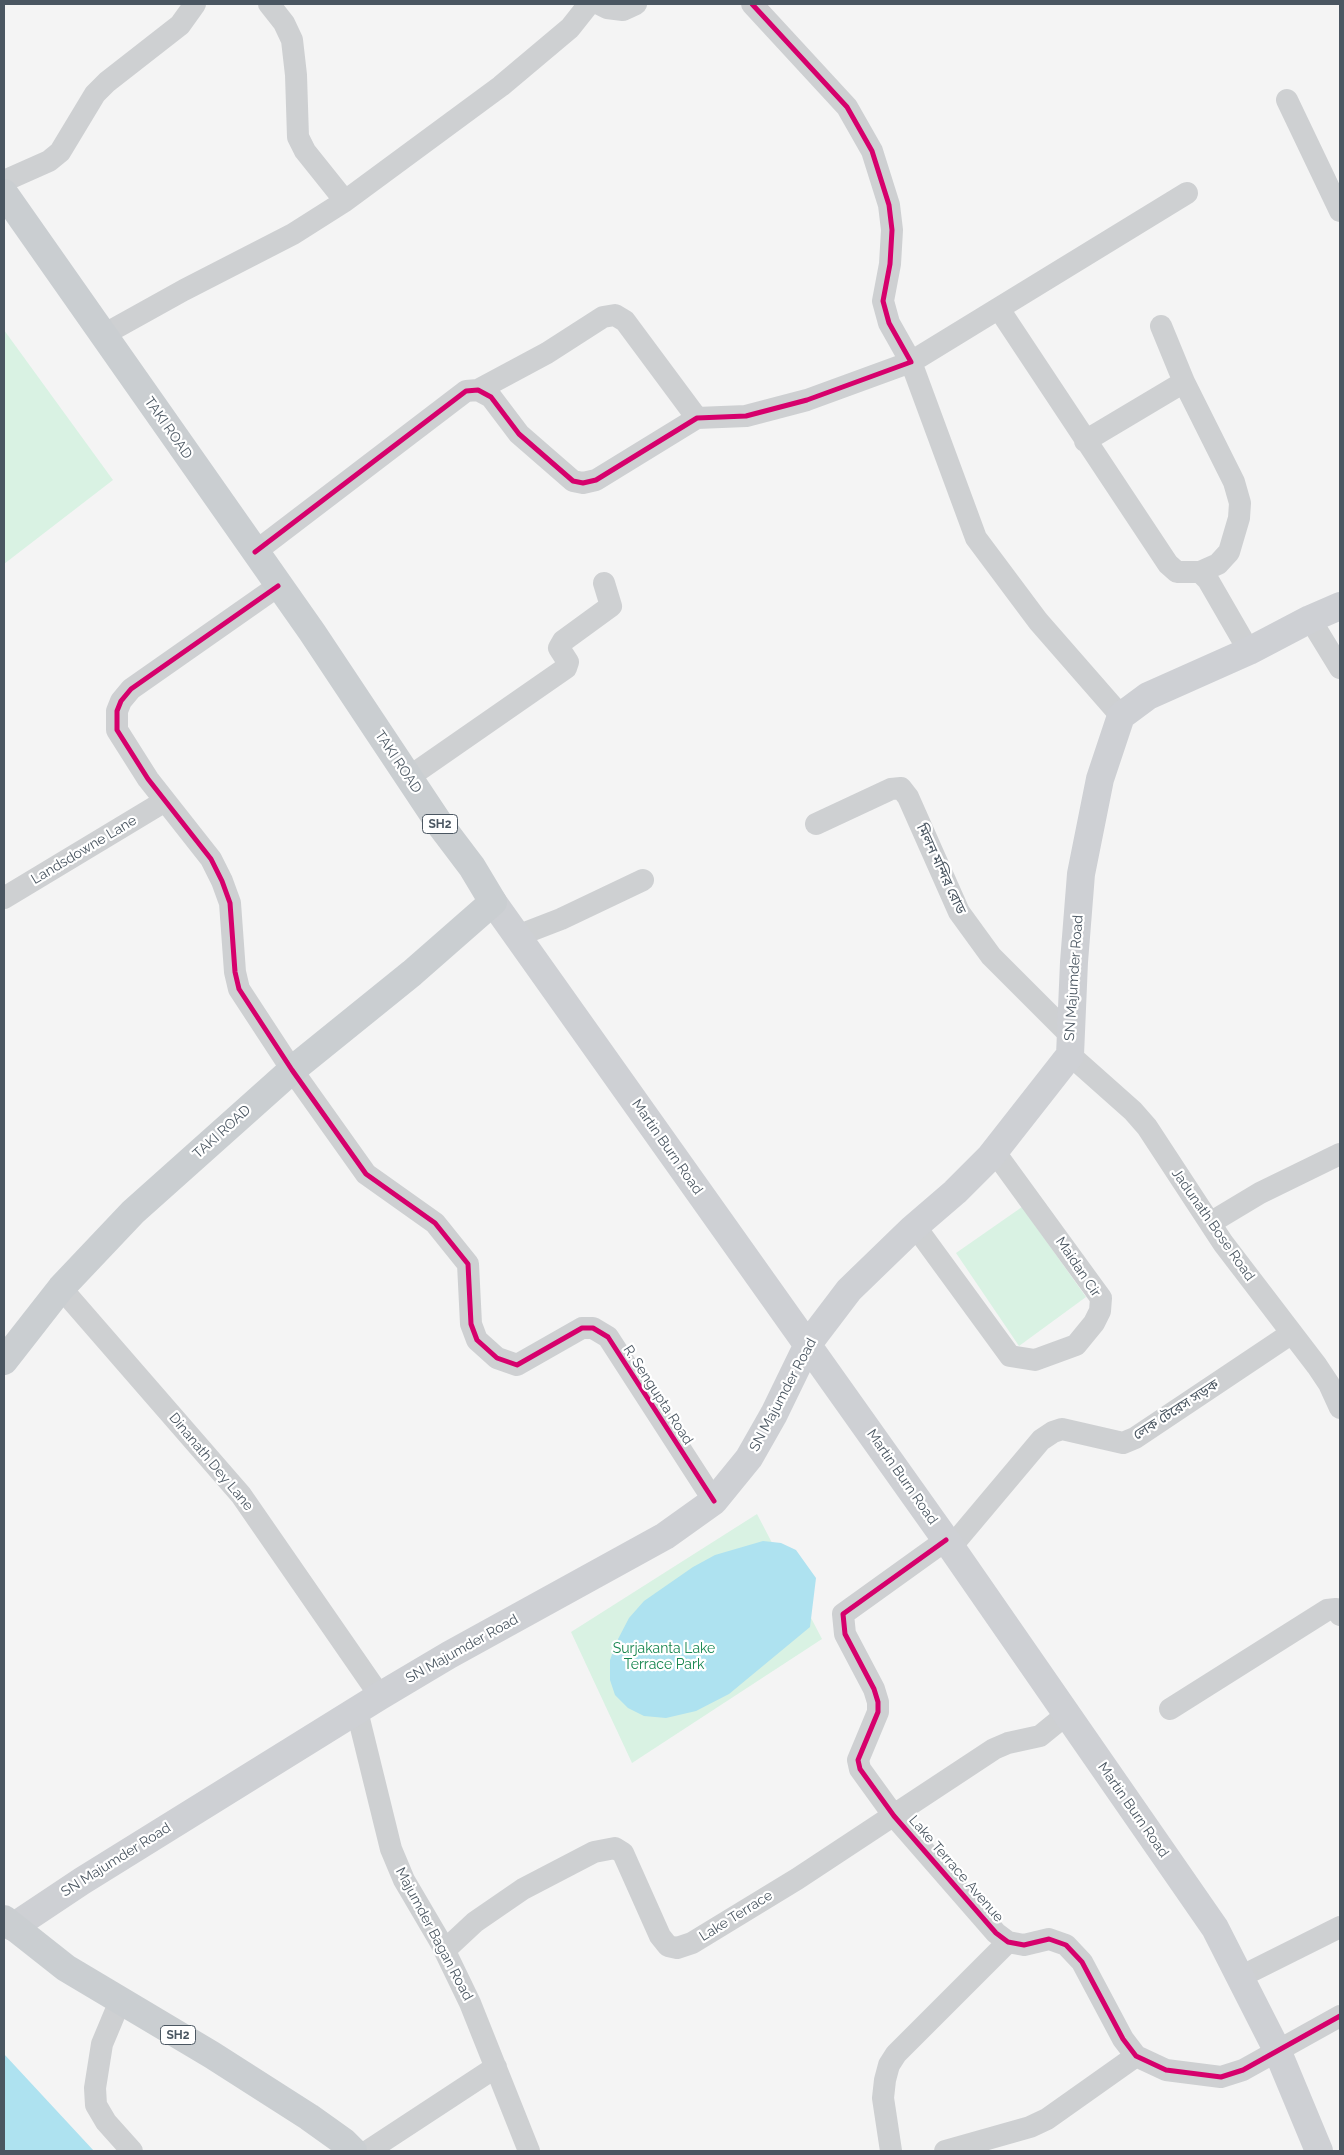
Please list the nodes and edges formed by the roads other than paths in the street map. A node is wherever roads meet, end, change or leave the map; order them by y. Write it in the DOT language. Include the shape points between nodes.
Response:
graph roads {
  1 [pos="194,4"];
  2 [pos="269,4"];
  3 [pos="589,4"];
  4 [pos="599,4"];
  5 [pos="636,4"];
  6 [pos="752,4"];
  7 [pos="1288,100"];
  8 [pos="4,181"];
  9 [pos="4,193"];
  10 [pos="1187,194"];
  11 [pos="345,201"];
  12 [pos="1340,211"];
  13 [pos="999,310"];
  14 [pos="1161,326"];
  15 [pos="103,335"];
  16 [pos="911,362"];
  17 [pos="1184,382"];
  18 [pos="478,390"];
  19 [pos="697,418"];
  20 [pos="1085,441"];
  21 [pos="255,552"];
  22 [pos="1200,572"];
  23 [pos="604,583"];
  24 [pos="278,586"];
  25 [pos="1340,606"];
  26 [pos="1310,619"];
  27 [pos="1249,651"];
  28 [pos="1340,668"];
  29 [pos="1122,716"];
  30 [pos="409,777"];
  31 [pos="165,801"];
  32 [pos="816,824"];
  33 [pos="643,880"];
  34 [pos="4,898"];
  35 [pos="493,902"];
  36 [pos="517,936"];
  37 [pos="1070,1045"];
  38 [pos="292,1070"];
  39 [pos="994,1151"];
  40 [pos="1340,1154"];
  41 [pos="1210,1222"];
  42 [pos="915,1226"];
  43 [pos="61,1288"];
  44 [pos="1292,1333"];
  45 [pos="808,1344"];
  46 [pos="4,1361"];
  47 [pos="1340,1408"];
  48 [pos="714,1501"];
  49 [pos="948,1543"];
  50 [pos="1340,1615"];
  51 [pos="380,1696"];
  52 [pos="1170,1709"];
  53 [pos="357,1711"];
  54 [pos="1066,1714"];
  55 [pos="894,1816"];
  56 [pos="8,1923"];
  57 [pos="1340,1927"];
  58 [pos="1008,1942"];
  59 [pos="445,1950"];
  60 [pos="1240,1977"];
  61 [pos="120,2001"];
  62 [pos="1340,2016"];
  63 [pos="1277,2050"];
  64 [pos="1136,2056"];
  65 [pos="496,2067"];
  66 [pos="132,2151"];
  67 [pos="353,2151"];
  68 [pos="368,2151"];
  69 [pos="529,2151"];
  70 [pos="891,2151"];
  71 [pos="945,2151"];
  72 [pos="1319,2151"];
  1 -- 8 [label="street" via="180,25 96,94 60,152 49,161"];
  2 -- 11 [label="street" via="292,40 298,137 305,151"];
  3 -- 11 [label="street" via="570,28 502,86"];
  4 -- 5 [label="street" via="623,10"];
  6 -- 16 [label="street" via="847,107 872,151 889,205 892,230 883,301 889,323"];
  7 -- 12 [label="street"];
  9 -- 15 [label="main road, TAKI ROAD / SH2"];
  10 -- 13 [label="street"];
  11 -- 15 [label="street" via="293,234"];
  13 -- 16 [label="street"];
  13 -- 20 [label="street"];
  14 -- 17 [label="street"];
  15 -- 21 [label="main road, TAKI ROAD / SH2"];
  16 -- 19 [label="street" via="808,400 746,416"];
  16 -- 29 [label="street" via="976,538 1038,621"];
  17 -- 20 [label="street"];
  17 -- 22 [label="street" via="1223,460 1240,503 1229,552 1218,564"];
  18 -- 19 [label="street" via="491,397 519,434 573,481 583,483 596,480"];
  18 -- 19 [label="street" via="547,353 603,317 615,315 625,320"];
  18 -- 21 [label="street" via="466,391"];
  20 -- 22 [label="street" via="1168,564 1178,572"];
  21 -- 24 [label="main road, TAKI ROAD / SH2"];
  22 -- 27 [label="street" via="1208,580"];
  23 -- 30 [label="street" via="610,606 562,641 560,648 568,662 566,668"];
  24 -- 30 [label="main road, TAKI ROAD / SH2"];
  24 -- 31 [label="street, R. Sengupta Road" via="131,689 121,701 117,711 117,730"];
  25 -- 26 [label="main road"];
  26 -- 27 [label="main road"];
  26 -- 28 [label="street"];
  27 -- 29 [label="main road" via="1148,696"];
  29 -- 37 [label="main road, SN Majumder Road" via="1100,779 1084,856"];
  30 -- 35 [label="main road, TAKI ROAD / SH2"];
  31 -- 34 [label="street, Landsdowne Lane"];
  31 -- 38 [label="street, R. Sengupta Road" via="211,859 222,880 230,903 239,989"];
  32 -- 37 [label="street, মিলন মন্দির রোড" via="891,789 901,788 908,797 959,912 991,956"];
  33 -- 36 [label="street"];
  35 -- 36 [label="main road, Martin Burn Road"];
  35 -- 38 [label="main road, TAKI ROAD" via="412,973"];
  36 -- 45 [label="main road, Martin Burn Road"];
  37 -- 39 [label="main road, SN Majumder Road"];
  37 -- 41 [label="street, Jadunath Bose Road" via="1147,1127"];
  38 -- 43 [label="main road, TAKI ROAD" via="133,1212"];
  38 -- 48 [label="street, R. Sengupta Road" via="366,1174 436,1223 468,1264 471,1324 477,1340 497,1358 517,1365 582,1328 593,1328 608,1337"];
  39 -- 42 [label="main road, SN Majumder Road" via="955,1192"];
  39 -- 42 [label="street, Maidan Cir" via="1101,1298 1094,1324 1076,1345 1034,1360 1010,1356"];
  40 -- 41 [label="street" via="1260,1192"];
  41 -- 44 [label="street, Jadunath Bose Road"];
  42 -- 45 [label="main road, SN Majumder Road" via="849,1290"];
  43 -- 46 [label="main road, TAKI ROAD"];
  43 -- 51 [label="street, Dinanath Dey Lane" via="241,1495"];
  44 -- 47 [label="street, Jadunath Bose Road" via="1329,1384"];
  44 -- 49 [label="street, লেক টেরেস সড়ক" via="1129,1441 1108,1442 1062,1429 1053,1432 1041,1440"];
  45 -- 48 [label="main road, SN Majumder Road" via="749,1458"];
  45 -- 49 [label="main road, Martin Burn Road"];
  48 -- 51 [label="main road, SN Majumder Road" via="665,1536"];
  49 -- 54 [label="main road, Martin Burn Road"];
  49 -- 55 [label="street, Lake Terrace Avenue" via="843,1614 845,1634 878,1702 878,1712 858,1760 860,1770"];
  50 -- 52 [label="street" via="1336,1609 1326,1610"];
  51 -- 53 [label="main road, SN Majumder Road"];
  53 -- 56 [label="main road, SN Majumder Road" via="82,1881"];
  53 -- 59 [label="street, Majumder Bagan Road" via="391,1849 404,1880"];
  54 -- 55 [label="street, Lake Terrace" via="1040,1736 1008,1742 994,1750"];
  54 -- 60 [label="main road, Martin Burn Road" via="1215,1928"];
  55 -- 58 [label="street, Lake Terrace Avenue" via="996,1933"];
  55 -- 59 [label="street, Lake Terrace" via="692,1943 677,1948 668,1946 660,1936 623,1853 615,1848 594,1852 523,1889 475,1922"];
  56 -- 61 [label="main road, SH2" via="66,1968"];
  57 -- 60 [label="street"];
  58 -- 64 [label="street" via="1024,1945 1049,1939 1066,1944 1082,1962 1123,2039"];
  58 -- 70 [label="street" via="896,2054 889,2065 883,2098"];
  59 -- 65 [label="street, Majumder Bagan Road"];
  60 -- 63 [label="main road, Martin Burn Road"];
  61 -- 66 [label="street" via="102,2044 95,2088 96,2105 106,2122"];
  61 -- 67 [label="main road, SH2" via="212,2054"];
  62 -- 63 [label="street"];
  63 -- 64 [label="street" via="1242,2070 1221,2077 1166,2070"];
  63 -- 72 [label="main road, Martin Burn Road"];
  64 -- 71 [label="street" via="1030,2127"];
  65 -- 68 [label="street"];
  65 -- 69 [label="street, Majumder Bagan Road"];
}
